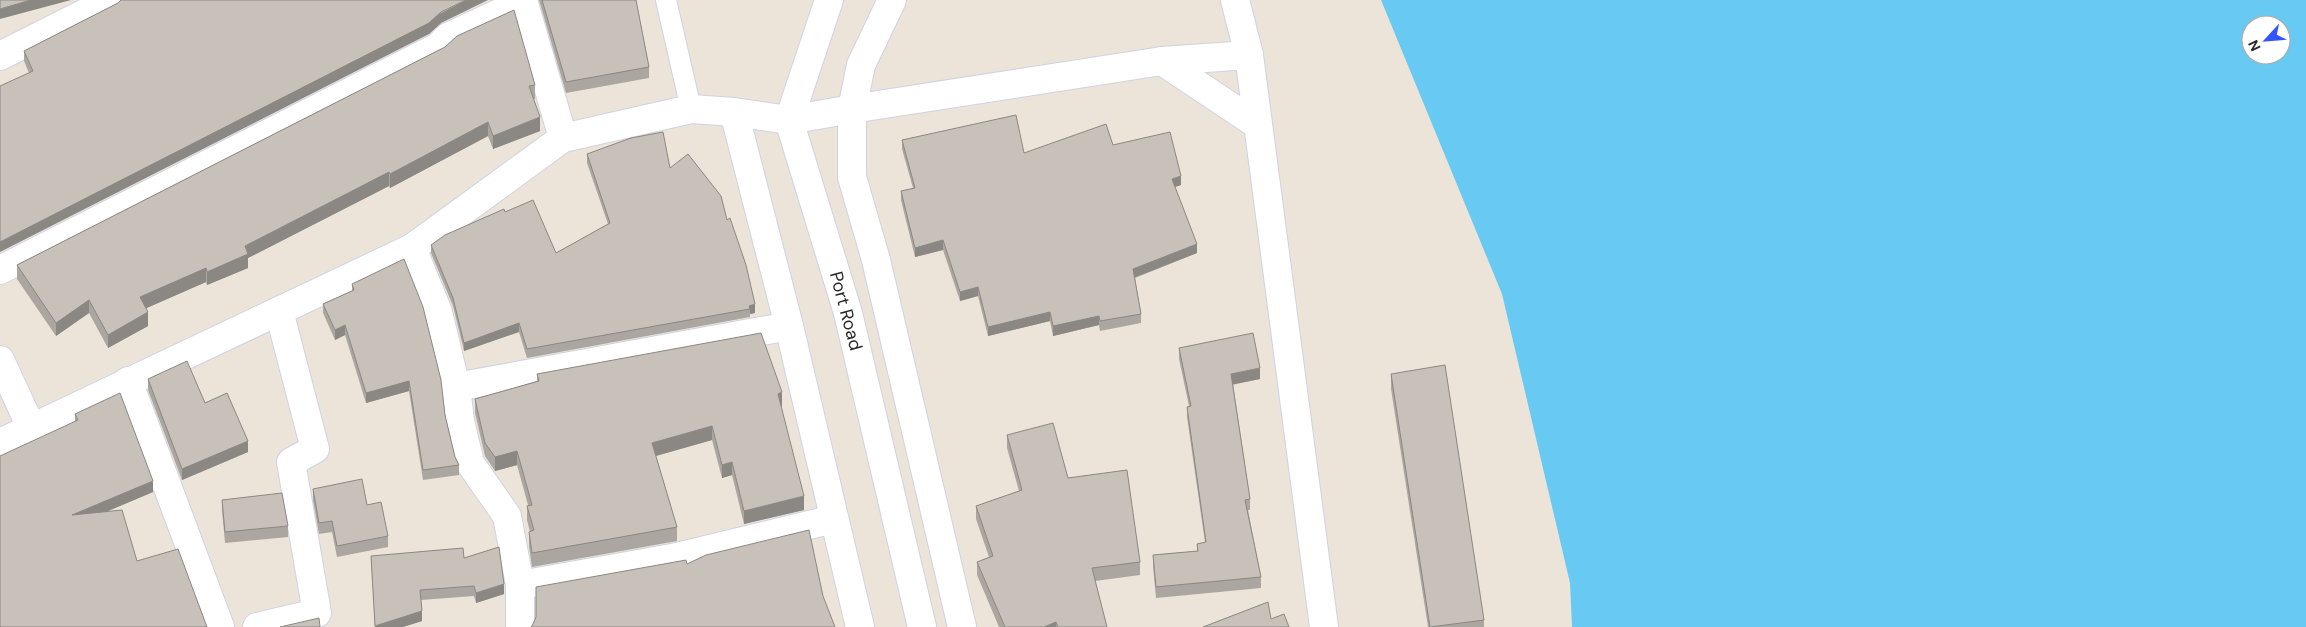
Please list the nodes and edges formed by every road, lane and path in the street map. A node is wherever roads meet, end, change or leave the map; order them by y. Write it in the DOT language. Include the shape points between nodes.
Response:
graph roads {
  1 [pos="111,0"];
  2 [pos="666,0"];
  3 [pos="829,0"];
  4 [pos="1235,0"];
  5 [pos="523,1"];
  6 [pos="889,1"];
  7 [pos="1249,55"];
  8 [pos="0,56"];
  9 [pos="1162,61"];
  10 [pos="852,108"];
  11 [pos="692,109"];
  12 [pos="734,112"];
  13 [pos="789,120"];
  14 [pos="1258,125"];
  15 [pos="562,138"];
  16 [pos="412,248"];
  17 [pos="0,270"];
  18 [pos="279,311"];
  19 [pos="789,326"];
  20 [pos="0,360"];
  21 [pos="128,381"];
  22 [pos="456,387"];
  23 [pos="31,428"];
  24 [pos="0,443"];
  25 [pos="834,520"];
  26 [pos="520,585"];
  27 [pos="220,627"];
  28 [pos="258,627"];
  29 [pos="520,627"];
  30 [pos="860,627"];
  31 [pos="922,627"];
  32 [pos="962,627"];
  33 [pos="1324,627"];
  1 -- 8 [label="street"];
  2 -- 11 [label="lane"];
  3 -- 13 [label="street"];
  4 -- 7 [label="street"];
  5 -- 15 [label="street"];
  5 -- 17 [label="street"];
  6 -- 10 [label="street" via="860,65"];
  7 -- 9 [label="street"];
  7 -- 14 [label="street"];
  9 -- 10 [label="street"];
  9 -- 14 [label="street"];
  10 -- 13 [label="street"];
  10 -- 32 [label="street" via="852,177 876,260"];
  11 -- 12 [label="street"];
  11 -- 15 [label="street"];
  12 -- 13 [label="street"];
  12 -- 19 [label="street"];
  13 -- 31 [label="street, Port Road" via="848,313"];
  14 -- 33 [label="street"];
  15 -- 16 [label="street"];
  16 -- 18 [label="street"];
  16 -- 22 [label="street" via="438,312"];
  18 -- 21 [label="street"];
  18 -- 28 [label="street" via="315,449 291,462 318,613"];
  19 -- 22 [label="street"];
  19 -- 25 [label="street"];
  20 -- 23 [label="street"];
  21 -- 23 [label="street"];
  21 -- 27 [label="street"];
  22 -- 26 [label="street" via="470,463 507,516"];
  23 -- 24 [label="street"];
  25 -- 26 [label="street" via="672,558"];
  25 -- 30 [label="street"];
  26 -- 29 [label="street"];
}
